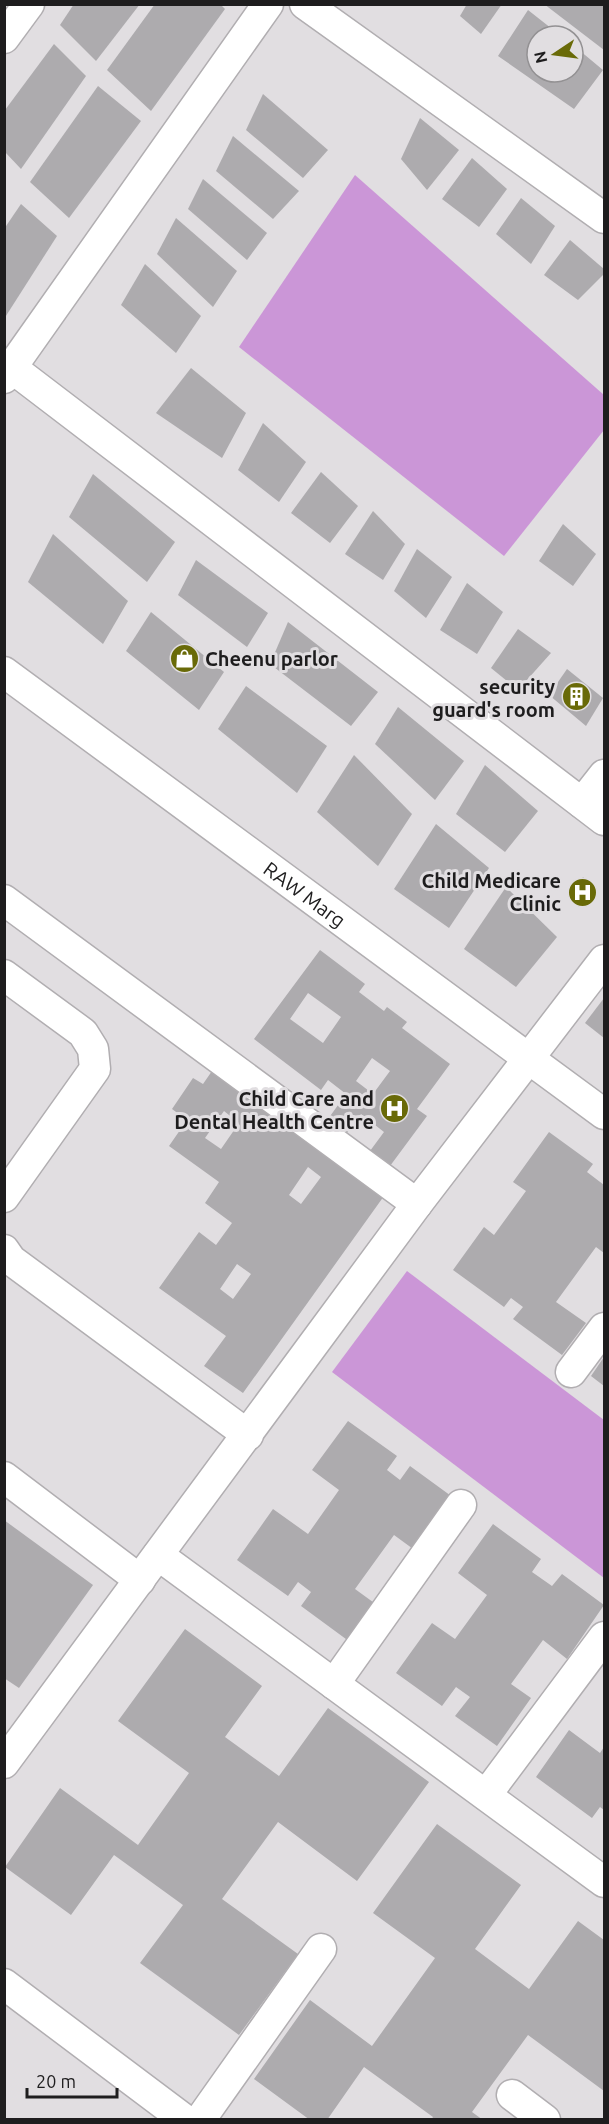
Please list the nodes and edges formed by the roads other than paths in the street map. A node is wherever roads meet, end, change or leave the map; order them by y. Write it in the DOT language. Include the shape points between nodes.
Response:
graph roads {
  1 [pos="29,4"];
  2 [pos="268,4"];
  3 [pos="305,4"];
  4 [pos="4,38"];
  5 [pos="604,218"];
  6 [pos="8,373"];
  7 [pos="4,672"];
  8 [pos="604,776"];
  9 [pos="593,812"];
  10 [pos="4,900"];
  11 [pos="604,960"];
  12 [pos="4,975"];
  13 [pos="529,1058"];
  14 [pos="604,1114"];
  15 [pos="4,1197"];
  16 [pos="417,1204"];
  17 [pos="4,1250"];
  18 [pos="604,1328"];
  19 [pos="571,1372"];
  20 [pos="248,1435"];
  21 [pos="4,1478"];
  22 [pos="461,1505"];
  23 [pos="158,1555"];
  24 [pos="140,1580"];
  25 [pos="604,1636"];
  26 [pos="334,1684"];
  27 [pos="6,1756"];
  28 [pos="486,1795"];
  29 [pos="604,1882"];
  30 [pos="321,1949"];
  31 [pos="4,1984"];
  32 [pos="512,2095"];
  33 [pos="185,2120"];
  34 [pos="200,2120"];
  35 [pos="545,2120"];
  1 -- 4 [label="street"];
  2 -- 6 [label="street"];
  3 -- 5 [label="street"];
  6 -- 9 [label="street"];
  7 -- 13 [label="street, RAW Marg"];
  8 -- 9 [label="street"];
  10 -- 16 [label="street"];
  11 -- 13 [label="street"];
  12 -- 15 [label="street" via="82,1033 93,1049 95,1069"];
  13 -- 14 [label="street, RAW Marg"];
  13 -- 16 [label="street"];
  16 -- 20 [label="street"];
  17 -- 20 [label="street" via="11,1260"];
  18 -- 19 [label="street"];
  20 -- 23 [label="street"];
  21 -- 24 [label="street"];
  22 -- 26 [label="street"];
  23 -- 24 [label="street"];
  23 -- 26 [label="street"];
  24 -- 27 [label="street"];
  25 -- 28 [label="street"];
  26 -- 28 [label="street"];
  28 -- 29 [label="street"];
  30 -- 34 [label="street"];
  31 -- 33 [label="street"];
  32 -- 35 [label="street"];
}
